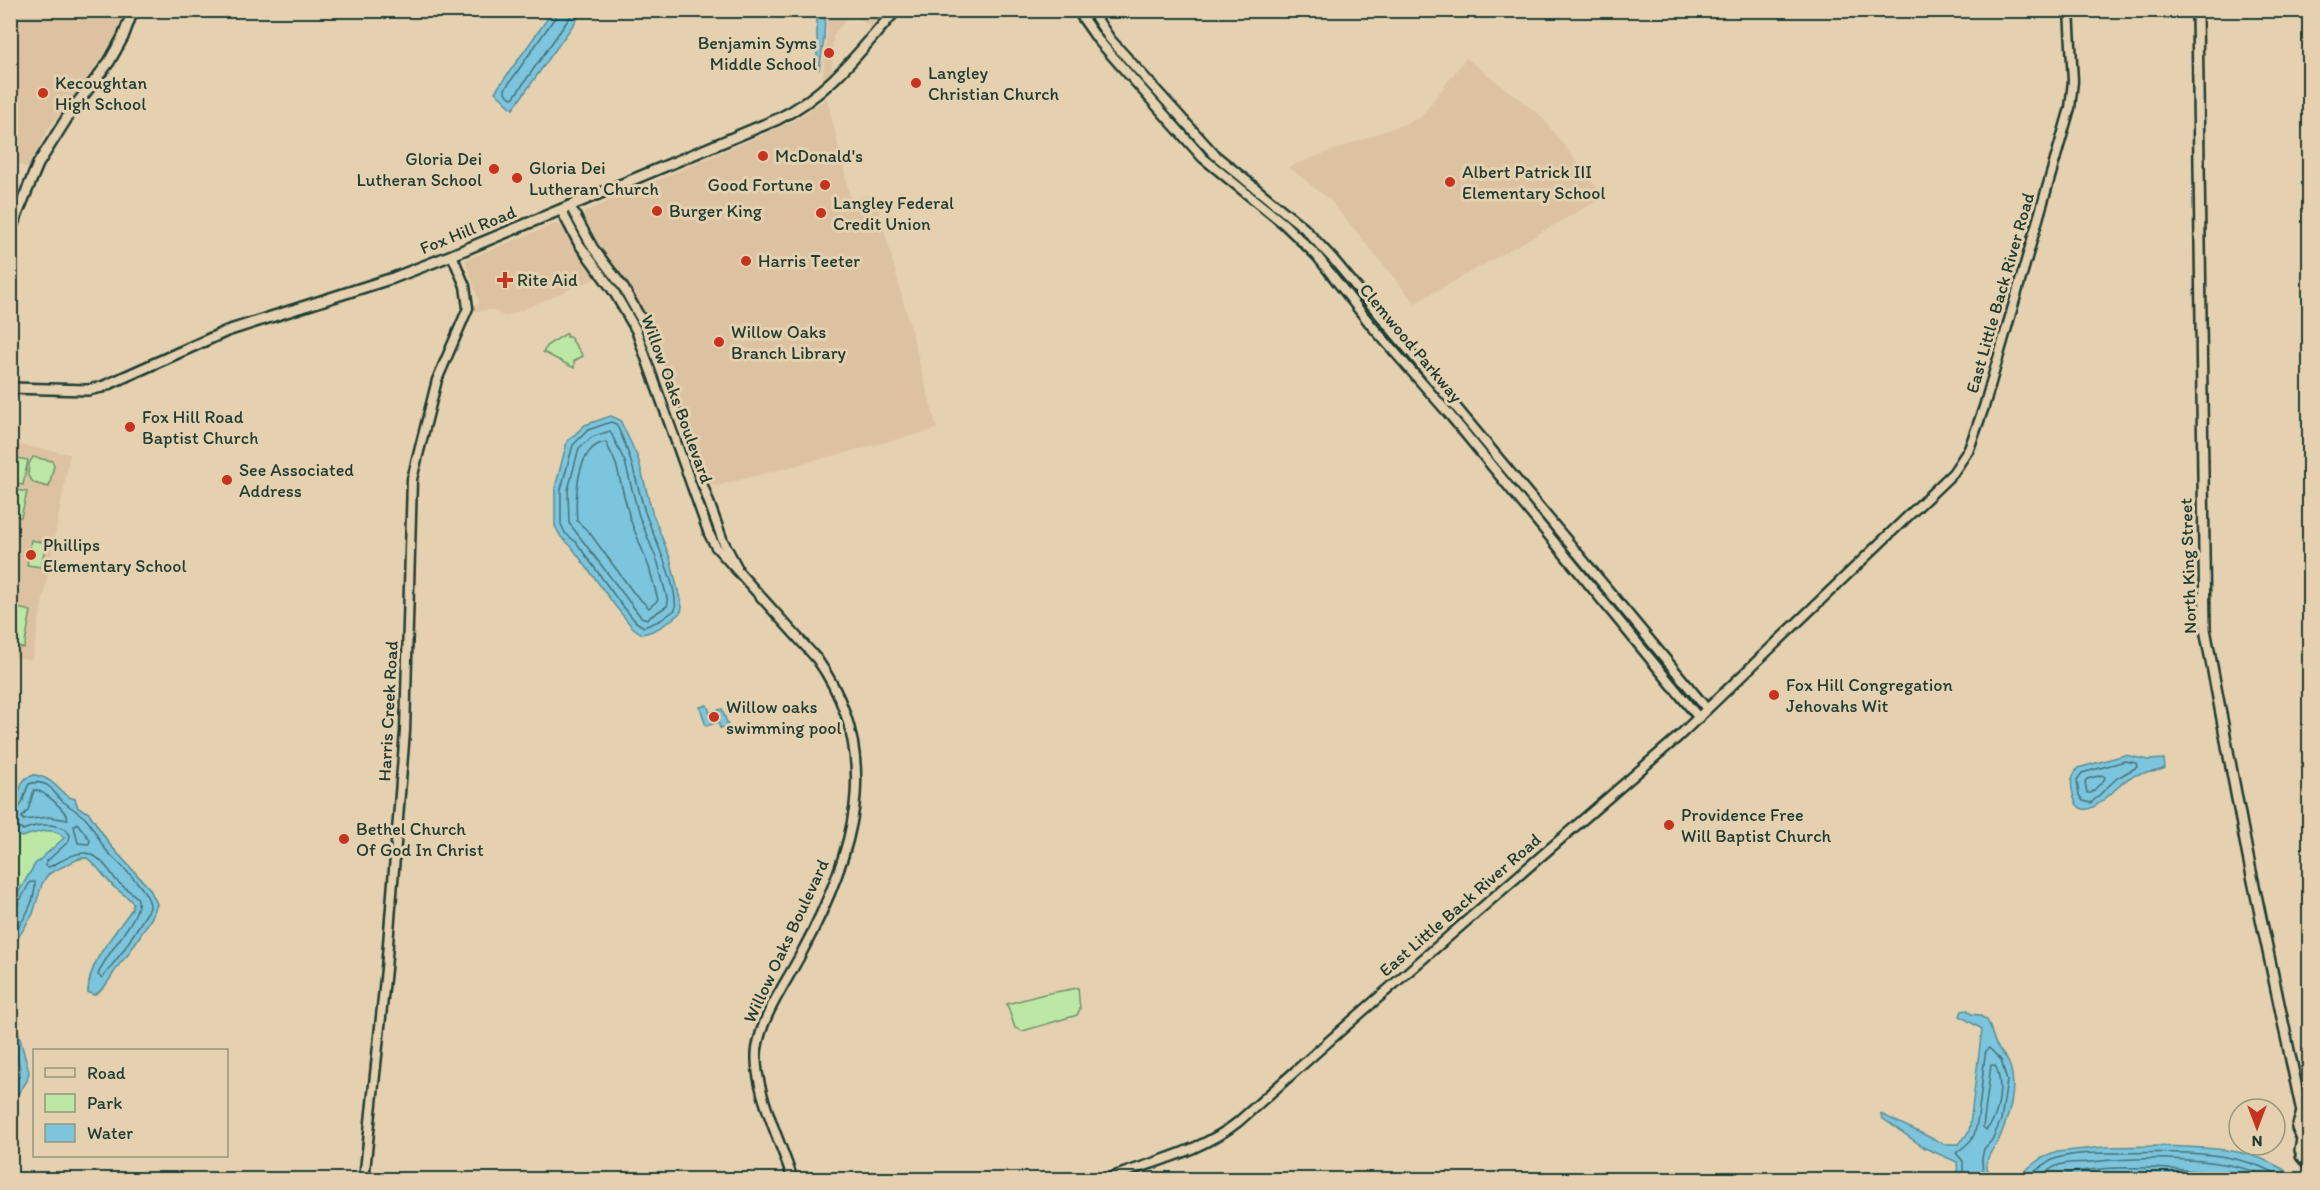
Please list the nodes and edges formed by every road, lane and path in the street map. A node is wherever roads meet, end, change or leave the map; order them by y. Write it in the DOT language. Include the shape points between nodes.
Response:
graph roads {
  1 [pos="133,10"];
  2 [pos="896,10"];
  3 [pos="1077,10"];
  4 [pos="1091,10"];
  5 [pos="2069,10"];
  6 [pos="2197,10"];
  7 [pos="566,208"];
  8 [pos="10,231"];
  9 [pos="452,255"];
  10 [pos="10,388"];
  11 [pos="1707,709"];
  12 [pos="1699,718"];
  13 [pos="2302,1112"];
  14 [pos="2310,1122"];
  15 [pos="2310,1167"];
  16 [pos="364,1179"];
  17 [pos="793,1179"];
  18 [pos="1104,1179"];
  1 -- 8 [label="main road" via="109,62 38,164"];
  2 -- 7 [label="main road, Fox Hill Road" via="831,83 796,110"];
  3 -- 12 [label="street, Clemwood Parkway" via="1203,158 1317,256"];
  4 -- 11 [label="street, Clemwood Parkway" via="1110,39 1215,155 1298,223 1333,259"];
  5 -- 11 [label="street, East Little Back River Road" via="2073,81 2070,108 1973,440 1963,460"];
  6 -- 13 [label="main road, North King Street" via="2205,629"];
  7 -- 9 [label="main road, Fox Hill Road"];
  7 -- 17 [label="street, Willow Oaks Boulevard" via="623,287 645,326 723,541 738,570 829,676 850,730 857,766 856,806 848,845 819,917 760,1035 757,1050 758,1078"];
  9 -- 10 [label="main road, Fox Hill Road" via="227,331 102,387"];
  9 -- 16 [label="street, Harris Creek Road" via="465,286 468,309 436,382 412,479 405,731"];
  11 -- 12 [label="street, East Little Back River Road"];
  12 -- 18 [label="street, East Little Back River Road" via="1234,1126 1200,1144"];
  13 -- 14 [label="main road, North King Street"];
  13 -- 15 [label="main road, North King Street" via="2296,1128 2302,1139 2301,1153"];
}
